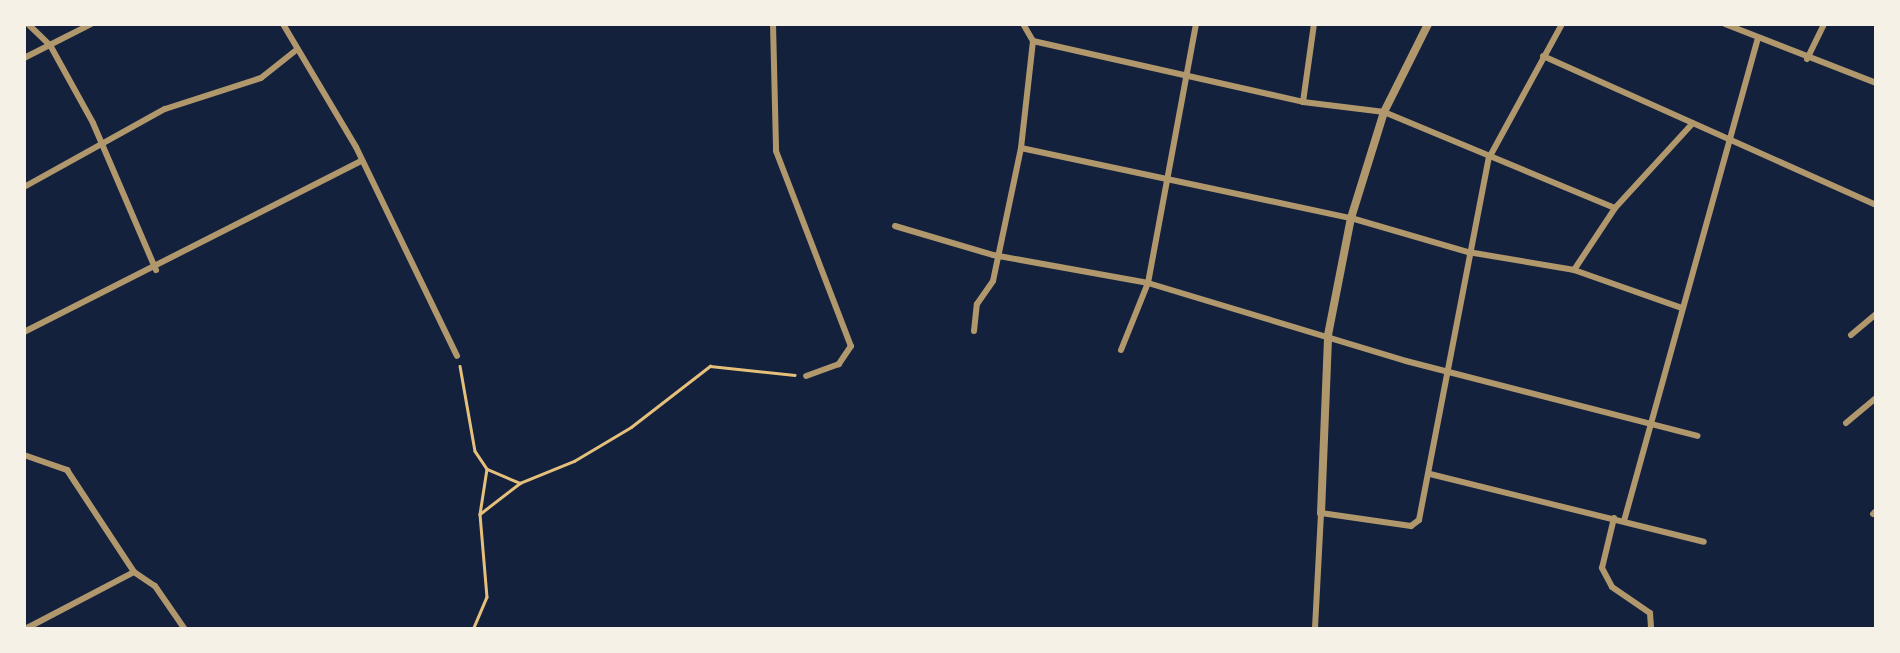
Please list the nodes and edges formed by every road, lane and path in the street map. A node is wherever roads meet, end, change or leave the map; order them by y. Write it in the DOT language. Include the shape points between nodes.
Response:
graph roads {
  1 [pos="28,24"];
  2 [pos="91,24"];
  3 [pos="283,24"];
  4 [pos="773,24"];
  5 [pos="1023,24"];
  6 [pos="1196,24"];
  7 [pos="1314,24"];
  8 [pos="1428,24"];
  9 [pos="1562,24"];
  10 [pos="1725,24"];
  11 [pos="1824,24"];
  12 [pos="1757,40"];
  13 [pos="1033,41"];
  14 [pos="50,45"];
  15 [pos="295,51"];
  16 [pos="1543,56"];
  17 [pos="24,58"];
  18 [pos="1807,59"];
  19 [pos="1188,72"];
  20 [pos="1875,83"];
  21 [pos="1303,102"];
  22 [pos="1384,112"];
  23 [pos="1693,123"];
  24 [pos="1729,138"];
  25 [pos="1021,148"];
  26 [pos="100,150"];
  27 [pos="1489,158"];
  28 [pos="361,161"];
  29 [pos="1166,183"];
  30 [pos="24,187"];
  31 [pos="1875,205"];
  32 [pos="1615,208"];
  33 [pos="1351,218"];
  34 [pos="895,226"];
  35 [pos="1468,252"];
  36 [pos="993,255"];
  37 [pos="156,270"];
  38 [pos="1574,270"];
  39 [pos="1148,283"];
  40 [pos="1682,308"];
  41 [pos="1875,314"];
  42 [pos="974,331"];
  43 [pos="24,332"];
  44 [pos="1328,335"];
  45 [pos="1851,335"];
  46 [pos="1121,350"];
  47 [pos="457,356"];
  48 [pos="1451,373"];
  49 [pos="806,376"];
  50 [pos="1875,398"];
  51 [pos="1651,419"];
  52 [pos="1846,423"];
  53 [pos="1698,436"];
  54 [pos="24,455"];
  55 [pos="487,469"];
  56 [pos="1430,474"];
  57 [pos="520,483"];
  58 [pos="1321,513"];
  59 [pos="480,514"];
  60 [pos="1614,518"];
  61 [pos="1624,521"];
  62 [pos="1704,542"];
  63 [pos="134,572"];
  64 [pos="24,619"];
  65 [pos="28,627"];
  66 [pos="184,628"];
  67 [pos="474,628"];
  68 [pos="1315,628"];
  69 [pos="1651,628"];
  1 -- 14 [label="street"];
  2 -- 14 [label="street"];
  3 -- 15 [label="street"];
  4 -- 49 [label="street" via="776,151 851,346 839,364"];
  5 -- 13 [label="street"];
  6 -- 19 [label="street"];
  7 -- 21 [label="street"];
  8 -- 22 [label="street"];
  9 -- 16 [label="street"];
  10 -- 12 [label="street"];
  11 -- 18 [label="street"];
  12 -- 18 [label="street"];
  12 -- 24 [label="street"];
  13 -- 19 [label="street"];
  13 -- 25 [label="street"];
  14 -- 17 [label="street"];
  14 -- 26 [label="street" via="93,123"];
  15 -- 26 [label="street" via="261,78 165,109"];
  15 -- 28 [label="street"];
  16 -- 23 [label="street"];
  16 -- 27 [label="street"];
  18 -- 20 [label="street"];
  19 -- 21 [label="street"];
  19 -- 29 [label="street"];
  21 -- 22 [label="street"];
  22 -- 27 [label="street"];
  22 -- 33 [label="street"];
  23 -- 24 [label="street"];
  23 -- 32 [label="street"];
  24 -- 31 [label="street"];
  24 -- 40 [label="street"];
  25 -- 29 [label="street"];
  25 -- 36 [label="street"];
  26 -- 30 [label="street"];
  26 -- 37 [label="street"];
  27 -- 32 [label="street"];
  27 -- 35 [label="street"];
  28 -- 37 [label="street"];
  28 -- 47 [label="street"];
  29 -- 33 [label="street"];
  29 -- 39 [label="street"];
  32 -- 38 [label="street"];
  33 -- 35 [label="street"];
  33 -- 44 [label="street"];
  34 -- 36 [label="street"];
  35 -- 38 [label="street"];
  35 -- 48 [label="street"];
  36 -- 39 [label="street"];
  36 -- 42 [label="street" via="993,281 977,304"];
  37 -- 43 [label="street"];
  38 -- 40 [label="street"];
  39 -- 44 [label="street"];
  39 -- 46 [label="street"];
  40 -- 51 [label="street"];
  41 -- 45 [label="street"];
  44 -- 48 [label="street"];
  44 -- 58 [label="street"];
  47 -- 55 [label="path" via="475,451"];
  48 -- 51 [label="street"];
  48 -- 56 [label="street"];
  49 -- 57 [label="path" via="726,365 697,371 631,427"];
  50 -- 52 [label="street"];
  51 -- 53 [label="street"];
  51 -- 61 [label="street"];
  54 -- 63 [label="street" via="67,470"];
  55 -- 57 [label="path"];
  55 -- 59 [label="path"];
  56 -- 58 [label="street" via="1416,524"];
  56 -- 60 [label="street"];
  57 -- 59 [label="path"];
  58 -- 68 [label="street"];
  59 -- 67 [label="path" via="487,597"];
  60 -- 61 [label="street"];
  60 -- 69 [label="street" via="1602,568 1612,587 1650,613"];
  61 -- 62 [label="street"];
  63 -- 65 [label="street"];
  63 -- 66 [label="street" via="155,586"];
  64 -- 65 [label="street"];
}
